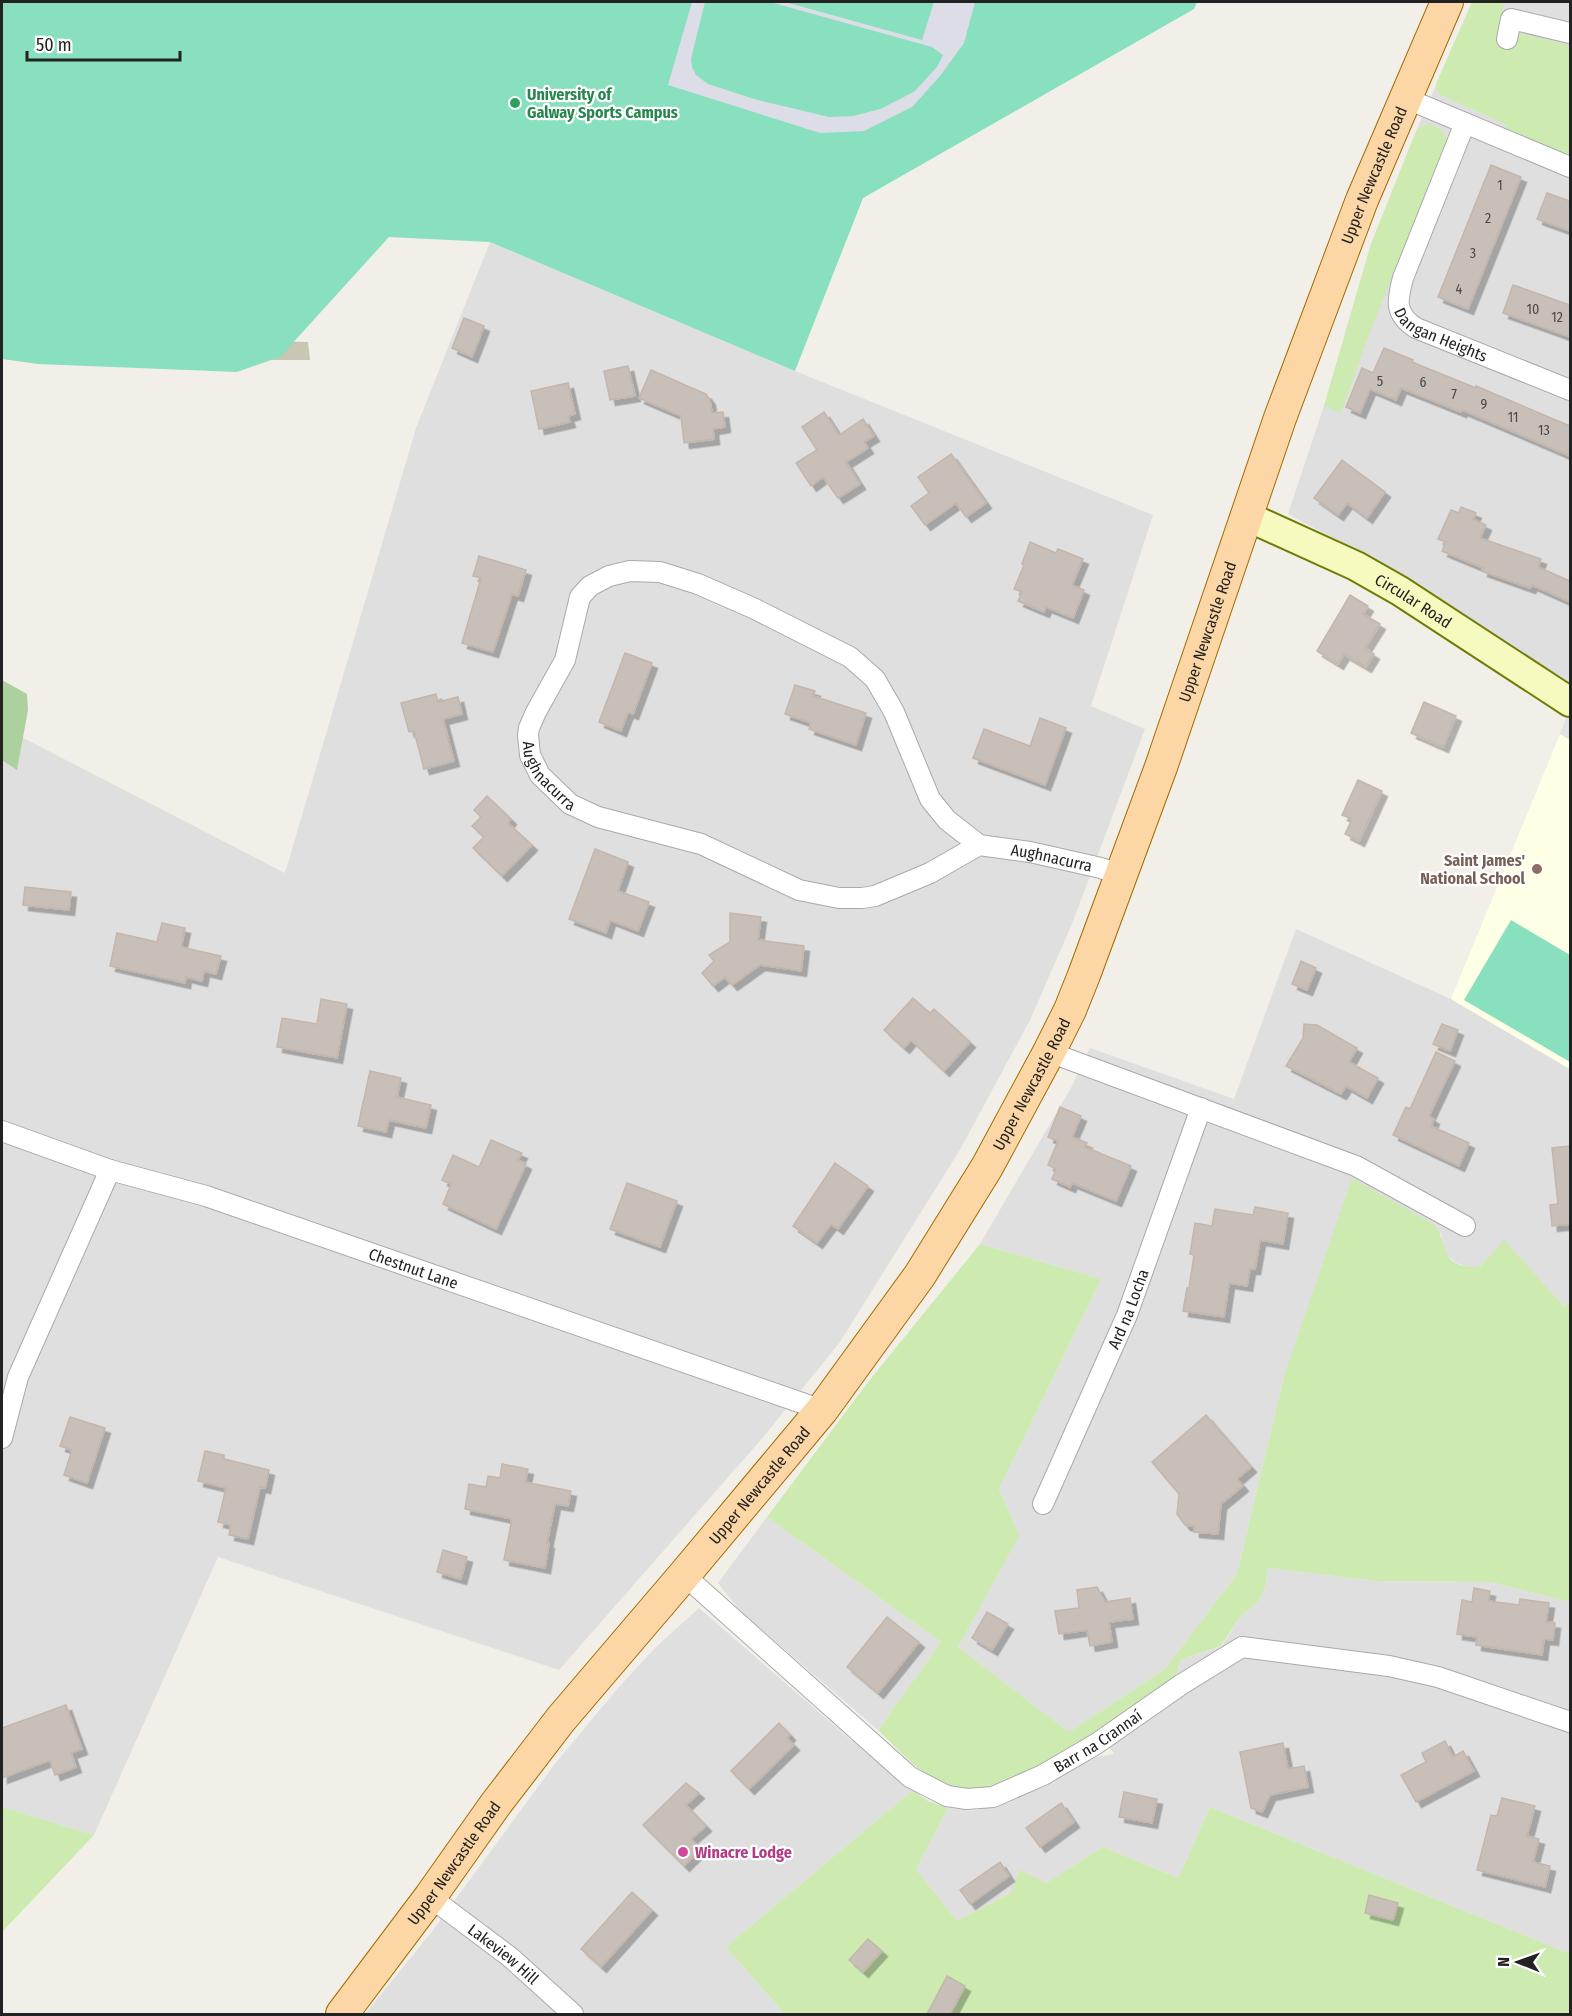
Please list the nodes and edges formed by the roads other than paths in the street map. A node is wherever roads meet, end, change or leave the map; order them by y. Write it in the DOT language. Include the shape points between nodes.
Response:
graph roads {
  1 [pos="1447,2"];
  2 [pos="1570,33"];
  3 [pos="1507,39"];
  4 [pos="1405,98"];
  5 [pos="1466,123"];
  6 [pos="1570,167"];
  7 [pos="1570,390"];
  8 [pos="1246,516"];
  9 [pos="1570,702"];
  10 [pos="979,845"];
  11 [pos="1121,875"];
  12 [pos="1049,1052"];
  13 [pos="1201,1108"];
  14 [pos="2,1131"];
  15 [pos="110,1170"];
  16 [pos="1465,1226"];
  17 [pos="822,1410"];
  18 [pos="2,1438"];
  19 [pos="1042,1504"];
  20 [pos="684,1575"];
  21 [pos="1570,1722"];
  22 [pos="430,1897"];
  23 [pos="342,2014"];
  24 [pos="573,2014"];
  1 -- 4 [label="main road, Upper Newcastle Road"];
  2 -- 3 [label="street" via="1511,19"];
  4 -- 5 [label="street"];
  4 -- 8 [label="main road, Upper Newcastle Road" via="1362,200"];
  5 -- 6 [label="street"];
  5 -- 7 [label="street, Dangan Heights" via="1403,278 1398,306 1407,322 1416,328"];
  8 -- 9 [label="street, Circular Road" via="1356,566 1400,591"];
  8 -- 11 [label="main road, Upper Newcastle Road"];
  10 -- 10 [label="street, Aughnacurra" via="930,873 875,896 839,898 799,890 701,844 598,817 570,804 540,776 530,755 528,735 531,721 565,660 580,597 590,586 609,576 630,571 660,572 753,608 850,657 875,679 897,717 930,799 947,820"];
  10 -- 11 [label="street, Aughnacurra" via="1030,852"];
  11 -- 12 [label="main road, Upper Newcastle Road" via="1070,1010"];
  12 -- 13 [label="street"];
  12 -- 17 [label="main road, Upper Newcastle Road" via="987,1167 920,1275"];
  13 -- 16 [label="street" via="1356,1166"];
  13 -- 19 [label="street, Ard na Locha" via="1127,1314"];
  14 -- 15 [label="street, Chestnut Lane"];
  15 -- 17 [label="street, Chestnut Lane" via="206,1196"];
  15 -- 18 [label="street" via="18,1377"];
  17 -- 20 [label="main road, Upper Newcastle Road"];
  20 -- 21 [label="street, Barr na Crannaí" via="910,1778 947,1796 993,1797 1043,1775 1242,1647 1389,1666"];
  20 -- 22 [label="main road, Upper Newcastle Road" via="561,1719"];
  22 -- 23 [label="main road, Upper Newcastle Road"];
  22 -- 24 [label="street, Lakeview Hill" via="510,1957"];
}
